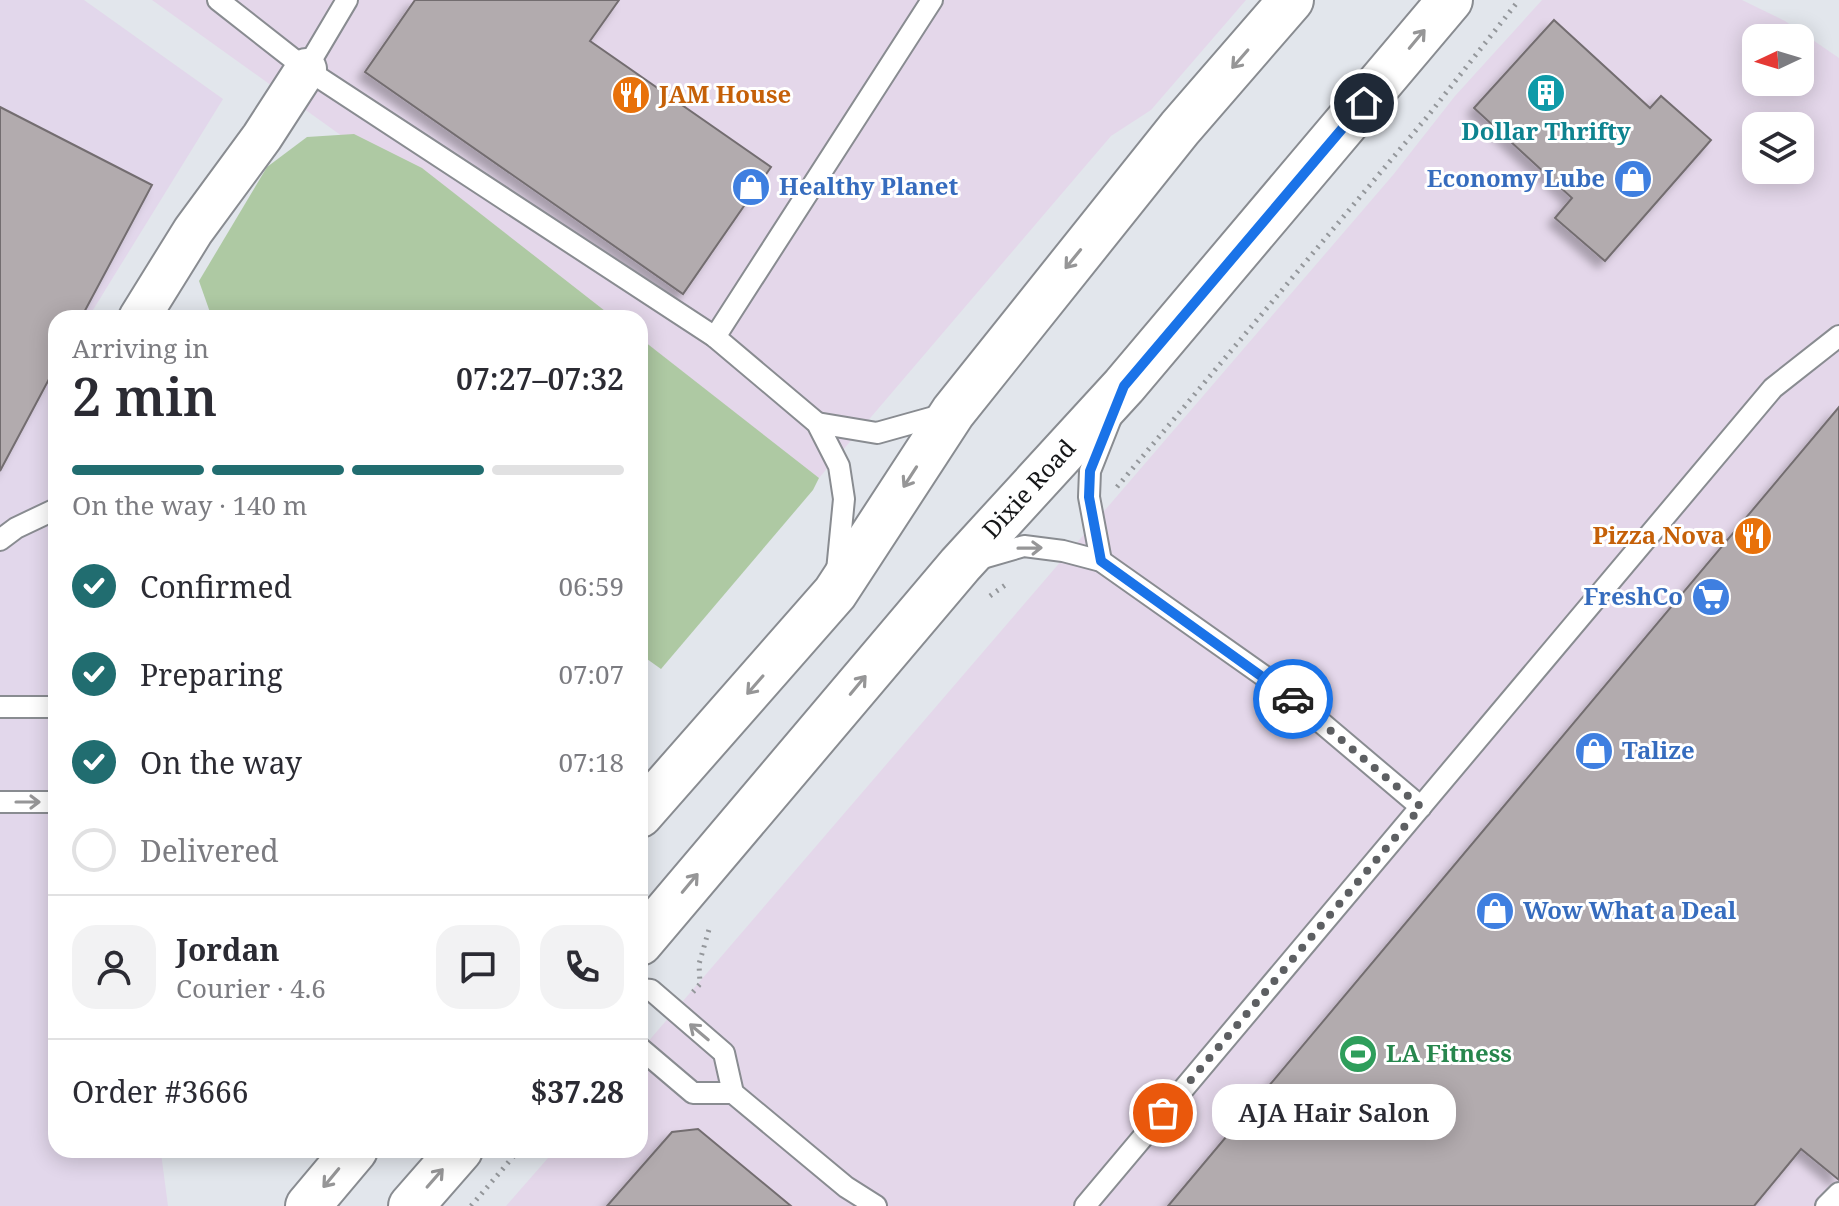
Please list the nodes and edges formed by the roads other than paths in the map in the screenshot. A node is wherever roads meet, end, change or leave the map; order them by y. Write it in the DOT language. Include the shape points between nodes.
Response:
graph roads {
  1 [pos="218,0"];
  2 [pos="347,0"];
  3 [pos="932,0"];
  4 [pos="1291,0"];
  5 [pos="1450,0"];
  6 [pos="306,69"];
  7 [pos="144,310"];
  8 [pos="1839,336"];
  9 [pos="715,337"];
  10 [pos="1124,386"];
  11 [pos="953,412"];
  12 [pos="817,423"];
  13 [pos="48,513"];
  14 [pos="0,540"];
  15 [pos="1101,561"];
  16 [pos="960,565"];
  17 [pos="835,593"];
  18 [pos="0,707"];
  19 [pos="48,707"];
  20 [pos="0,802"];
  21 [pos="48,802"];
  22 [pos="648,806"];
  23 [pos="1421,807"];
  24 [pos="648,934"];
  25 [pos="648,990"];
  26 [pos="648,1055"];
  27 [pos="733,1093"];
  28 [pos="348,1158"];
  29 [pos="453,1158"];
  30 [pos="1839,1193"];
  31 [pos="308,1206"];
  32 [pos="411,1206"];
  33 [pos="876,1206"];
  34 [pos="1085,1206"];
  35 [pos="1826,1206"];
  1 -- 6 [label="lane"];
  2 -- 6 [label="lane"];
  3 -- 9 [label="lane"];
  4 -- 11 [label="main road, one-way" via="1161,151"];
  10 -- 5 [label="main road, Dixie Road, one-way"];
  6 -- 7 [label="street"];
  6 -- 9 [label="lane"];
  8 -- 23 [label="lane" via="1773,388"];
  9 -- 12 [label="lane"];
  10 -- 15 [label="lane" via="1090,471 1090,507"];
  10 -- 16 [label="main road, Dixie Road"];
  11 -- 12 [label="lane" via="877,433"];
  11 -- 17 [label="main road, one-way"];
  12 -- 17 [label="lane" via="839,466 844,499"];
  13 -- 14 [label="lane"];
  16 -- 15 [label="lane, one-way" via="1024,546"];
  15 -- 23 [label="lane" via="1278,686"];
  24 -- 16 [label="main road, Dixie Road, one-way"];
  17 -- 22 [label="main road, one-way"];
  18 -- 19 [label="lane"];
  20 -- 21 [label="lane, one-way"];
  23 -- 34 [label="lane"];
  27 -- 25 [label="lane, one-way" via="724,1053"];
  26 -- 27 [label="lane" via="693,1093"];
  27 -- 33 [label="lane"];
  28 -- 31 [label="main road, one-way"];
  32 -- 29 [label="main road, one-way"];
  30 -- 35 [label="lane"];
}
